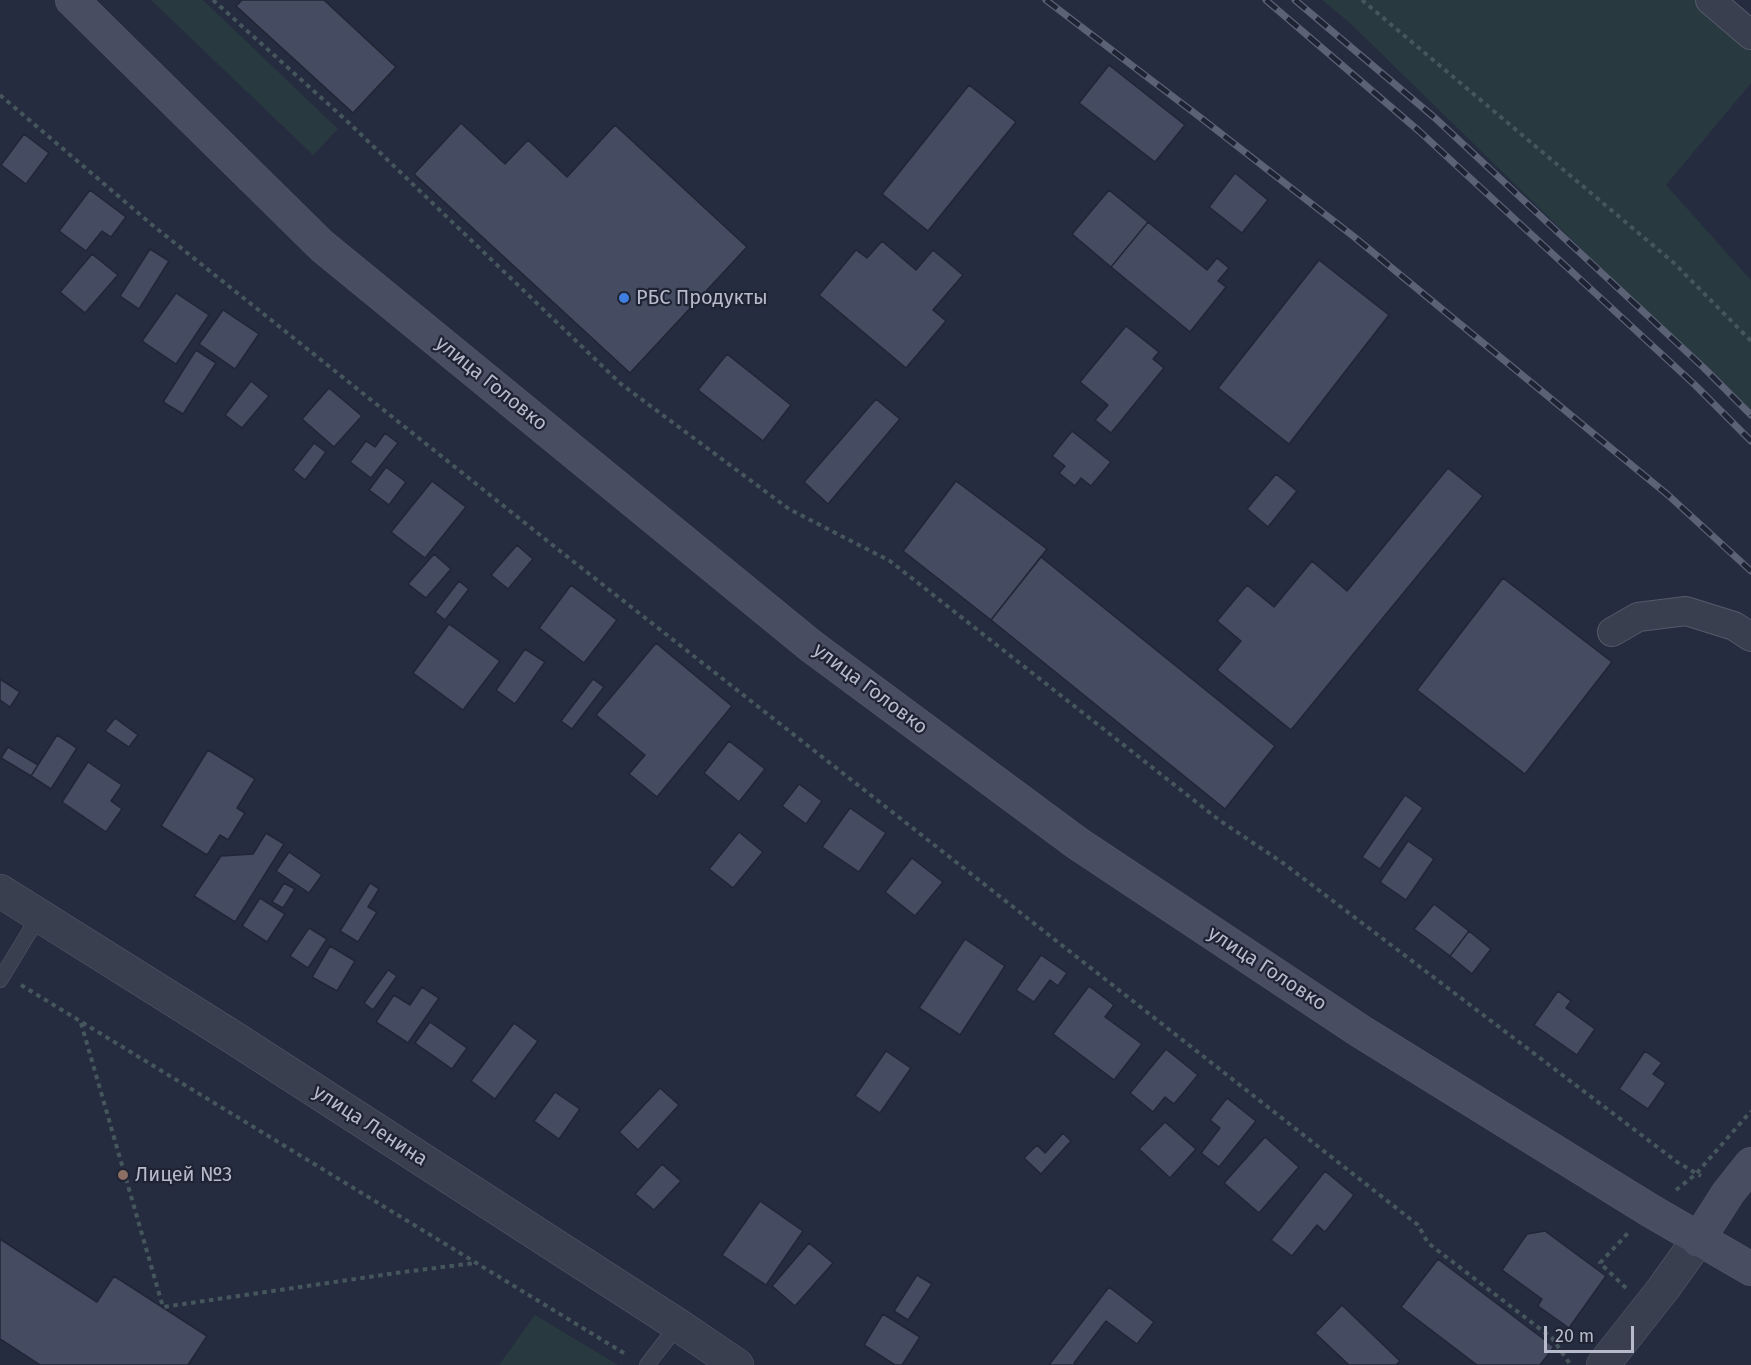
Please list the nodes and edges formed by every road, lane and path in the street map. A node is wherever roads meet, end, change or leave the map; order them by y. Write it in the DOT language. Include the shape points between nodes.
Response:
graph roads {
  1 [pos="72,0"];
  2 [pos="213,0"];
  3 [pos="1362,0"];
  4 [pos="1710,0"];
  5 [pos="1751,35"];
  6 [pos="0,95"];
  7 [pos="1751,341"];
  8 [pos="1612,632"];
  9 [pos="1751,637"];
  10 [pos="0,891"];
  11 [pos="39,916"];
  12 [pos="2,977"];
  13 [pos="81,1023"];
  14 [pos="1751,1164"];
  15 [pos="1728,1194"];
  16 [pos="1698,1240"];
  17 [pos="475,1263"];
  18 [pos="1751,1269"];
  19 [pos="678,1325"];
  20 [pos="640,1362"];
  21 [pos="737,1365"];
  22 [pos="1573,1365"];
  23 [pos="1603,1365"];
  1 -- 16 [label="main road, улица Головко" via="322,246 811,646 1077,843 1360,1030"];
  2 -- 15 [label="path" via="348,122 621,384 789,509 890,561 1219,820 1283,863 1677,1162"];
  3 -- 7 [label="path" via="1674,263"];
  4 -- 5 [label="street"];
  6 -- 22 [label="path" via="151,224 551,544 1418,1226 1428,1243 1552,1338"];
  8 -- 9 [label="street" via="1638,617 1686,611 1734,626"];
  10 -- 11 [label="street, улица Ленина"];
  11 -- 12 [label="lane"];
  11 -- 19 [label="street, улица Ленина"];
  12 -- 13 [label="path"];
  13 -- 17 [label="path"];
  13 -- 17 [label="path" via="163,1307"];
  14 -- 15 [label="main road"];
  15 -- 16 [label="main road"];
  16 -- 18 [label="main road, улица Головко"];
  16 -- 23 [label="street"];
  17 -- 20 [label="path"];
  19 -- 20 [label="lane"];
  19 -- 21 [label="street, улица Ленина"];
}
